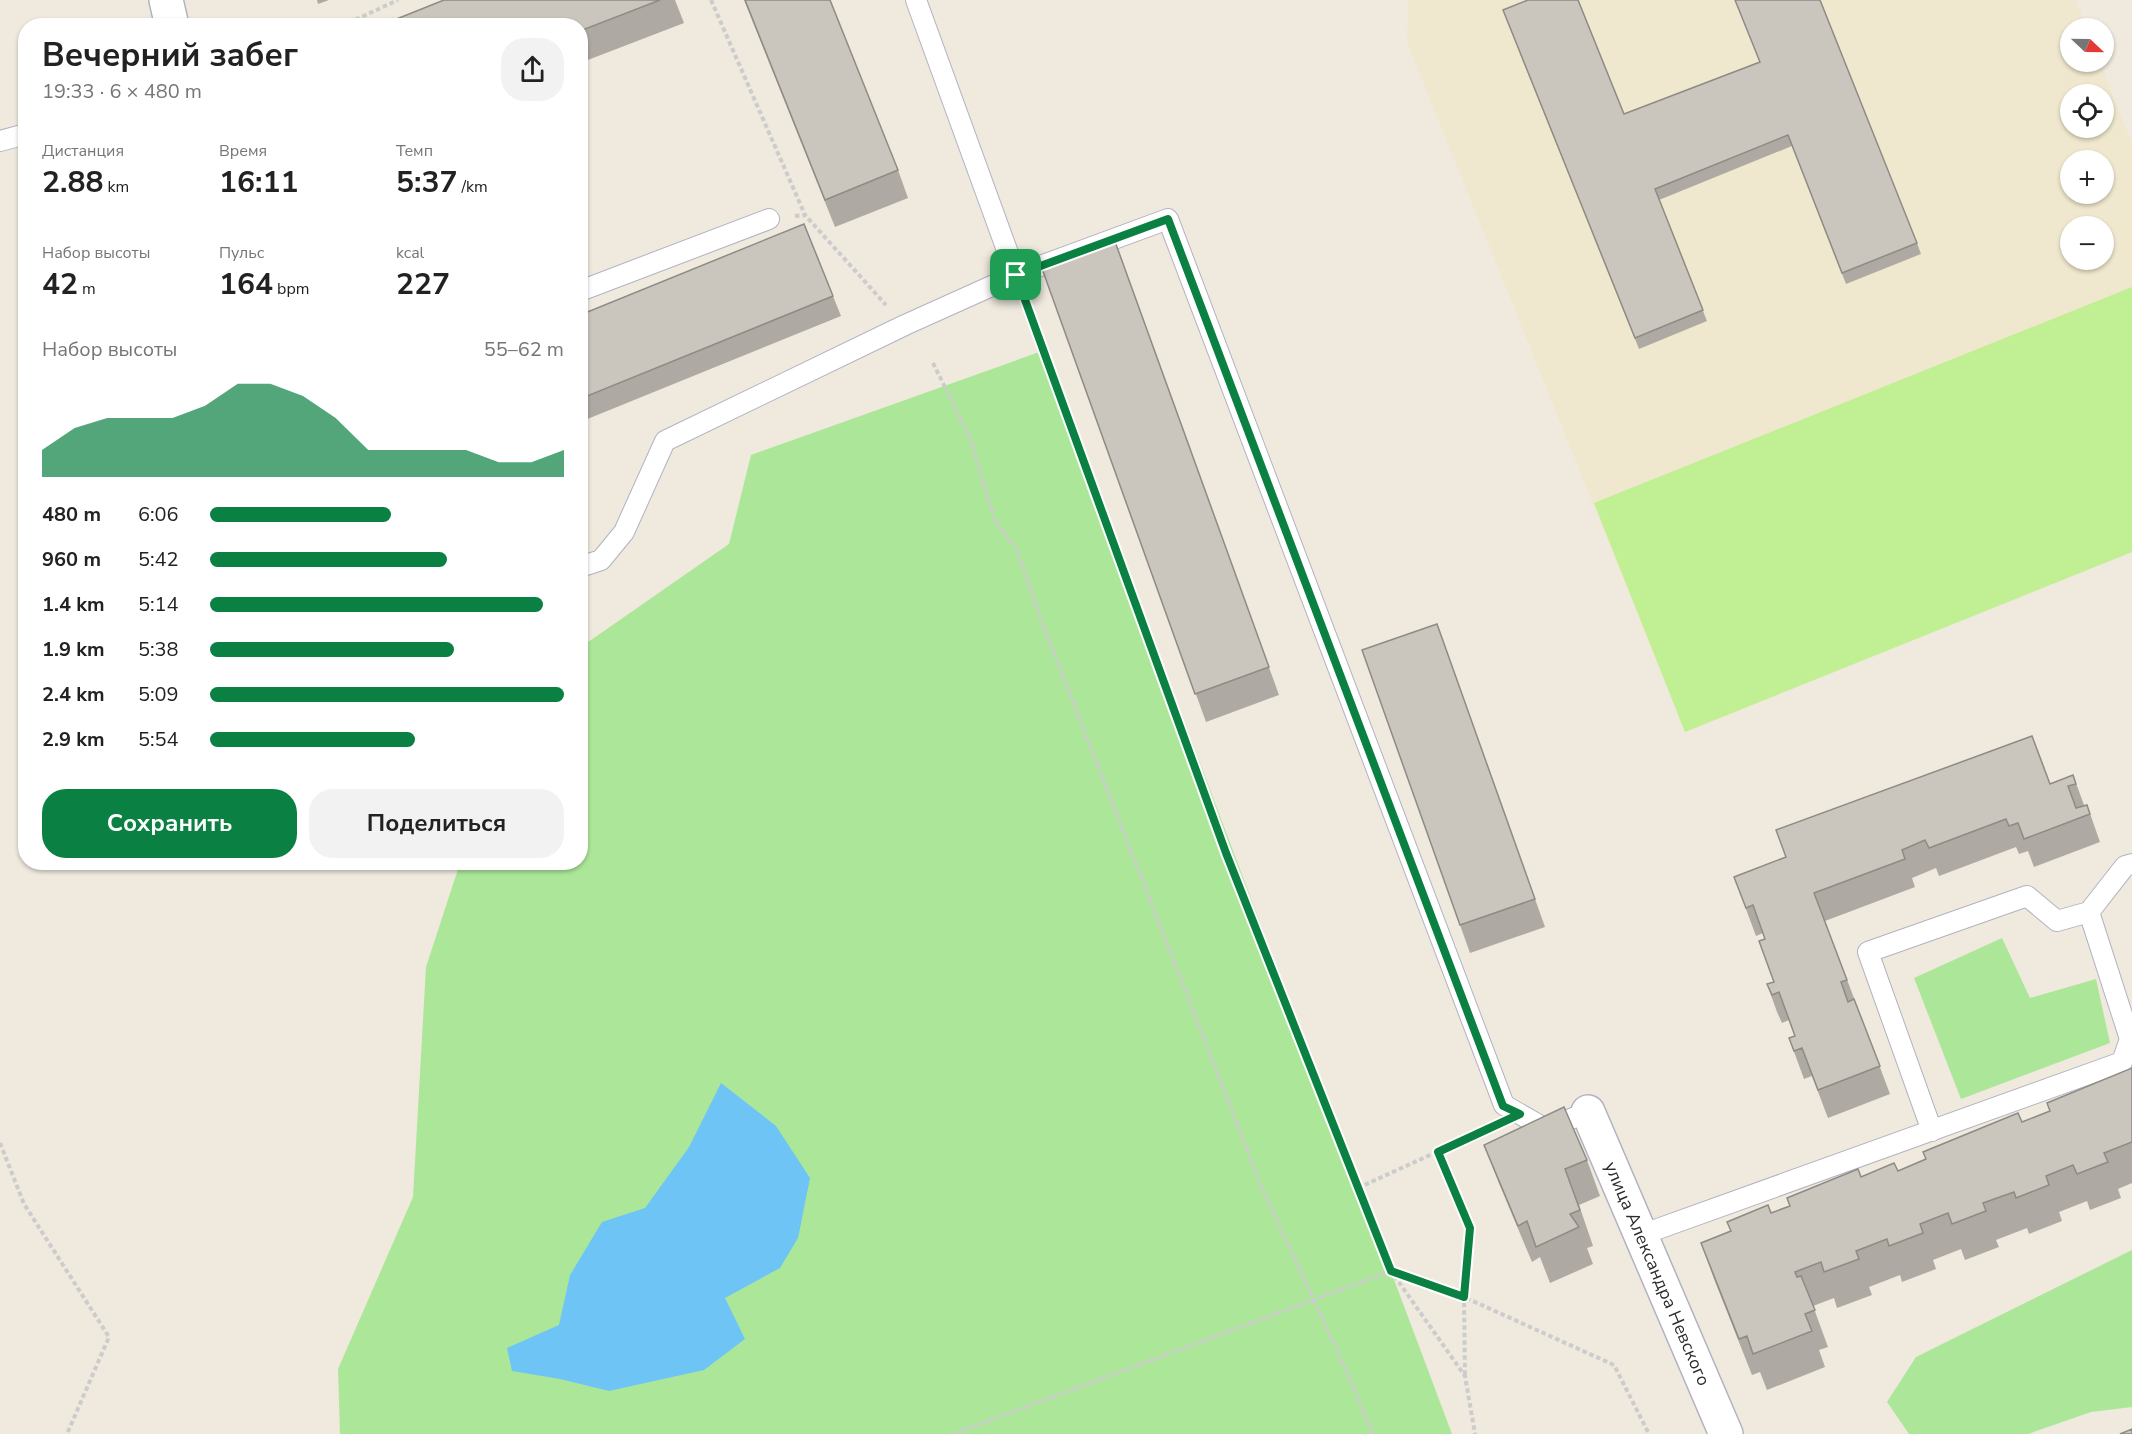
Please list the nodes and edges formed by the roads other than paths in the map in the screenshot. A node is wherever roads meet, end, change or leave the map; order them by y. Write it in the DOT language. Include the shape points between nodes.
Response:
graph roads {
  1 [pos="166,0"];
  2 [pos="919,1"];
  3 [pos="170,18"];
  4 [pos="18,136"];
  5 [pos="0,141"];
  6 [pos="769,219"];
  7 [pos="1016,275"];
  8 [pos="588,288"];
  9 [pos="588,564"];
  10 [pos="2132,864"];
  11 [pos="2089,912"];
  12 [pos="1588,1112"];
  13 [pos="1932,1131"];
  14 [pos="1641,1235"];
  15 [pos="1726,1434"];
  1 -- 3 [label="street"];
  2 -- 7 [label="lane"];
  4 -- 5 [label="lane"];
  6 -- 8 [label="lane"];
  7 -- 9 [label="lane" via="666,441 624,532 601,560"];
  7 -- 12 [label="lane" via="1168,219 1503,1106 1546,1129"];
  10 -- 11 [label="lane" via="2125,866"];
  11 -- 13 [label="lane" via="2130,1039 2122,1062"];
  11 -- 13 [label="lane" via="2057,921 2027,896 1868,952"];
  12 -- 14 [label="street, улица Александра Невского"];
  13 -- 14 [label="lane"];
  14 -- 15 [label="street, улица Александра Невского"];
}
